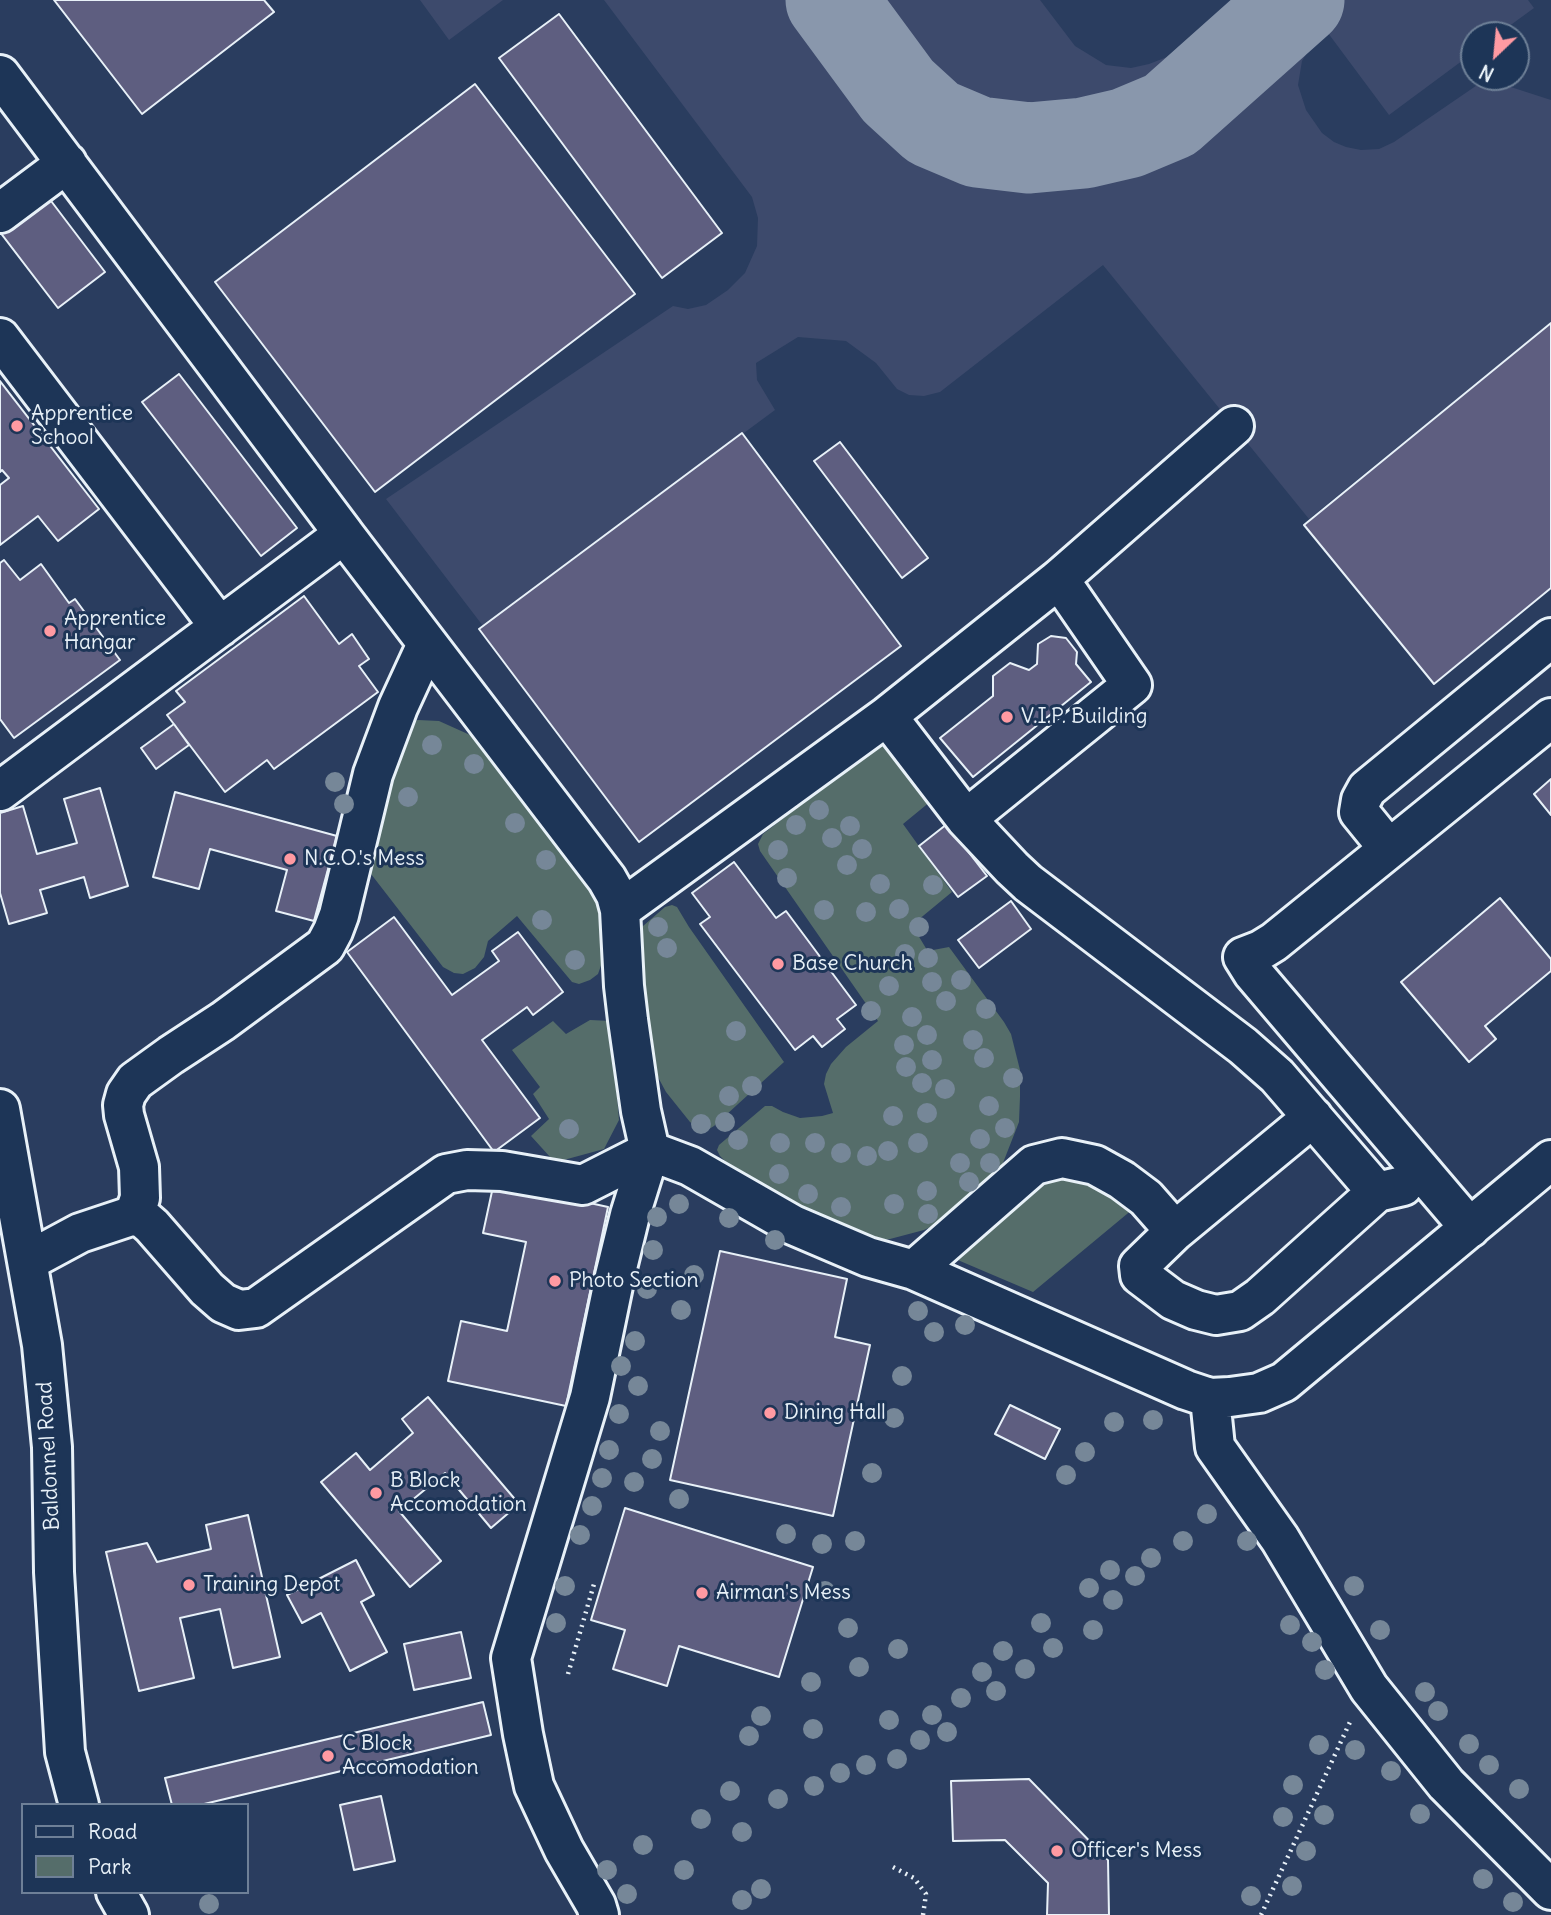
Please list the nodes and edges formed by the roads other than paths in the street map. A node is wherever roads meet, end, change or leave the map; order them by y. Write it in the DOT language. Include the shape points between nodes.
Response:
graph roads {
  1 [pos="0,75"];
  2 [pos="67,163"];
  3 [pos="0,213"];
  4 [pos="0,338"];
  5 [pos="1234,426"];
  6 [pos="344,534"];
  7 [pos="1059,579"];
  8 [pos="220,627"];
  9 [pos="1551,638"];
  10 [pos="427,644"];
  11 [pos="887,716"];
  12 [pos="1551,718"];
  13 [pos="0,791"];
  14 [pos="966,819"];
  15 [pos="1389,849"];
  16 [pos="620,910"];
  17 [pos="0,1109"];
  18 [pos="1313,1117"];
  19 [pos="650,1151"];
  20 [pos="1551,1160"];
  21 [pos="1428,1180"];
  22 [pos="1377,1192"];
  23 [pos="134,1215"];
  24 [pos="1470,1228"];
  25 [pos="1175,1231"];
  26 [pos="28,1261"];
  27 [pos="914,1270"];
  28 [pos="1210,1398"];
  29 [pos="78,1803"];
  30 [pos="1551,1890"];
  31 [pos="593,1912"];
  1 -- 2 [label="street"];
  2 -- 3 [label="street"];
  2 -- 6 [label="street"];
  4 -- 8 [label="street"];
  5 -- 7 [label="street"];
  6 -- 8 [label="street"];
  6 -- 10 [label="street"];
  7 -- 11 [label="street"];
  7 -- 14 [label="street" via="1132,685"];
  8 -- 13 [label="street"];
  9 -- 15 [label="street" via="1367,789 1359,812"];
  10 -- 16 [label="street" via="607,879"];
  10 -- 23 [label="street" via="373,774 339,915 325,946 135,1081 126,1094 124,1115 139,1167 140,1198"];
  11 -- 14 [label="street"];
  11 -- 16 [label="street"];
  12 -- 15 [label="street"];
  14 -- 18 [label="street" via="1028,883 1243,1046"];
  15 -- 21 [label="street" via="1273,942 1243,957"];
  16 -- 19 [label="street" via="627,1009"];
  17 -- 26 [label="street, Baldonnel Road"];
  18 -- 22 [label="street"];
  18 -- 25 [label="street"];
  19 -- 23 [label="street" via="583,1185 502,1171 446,1174 256,1308 239,1310 223,1303 152,1226"];
  19 -- 27 [label="street" via="690,1166 793,1224 869,1257"];
  19 -- 31 [label="street" via="630,1214 590,1397 511,1658 534,1786"];
  20 -- 24 [label="street"];
  21 -- 22 [label="street"];
  21 -- 24 [label="street"];
  22 -- 25 [label="street" via="1240,1311 1216,1315 1196,1310 1173,1300 1140,1275 1139,1266"];
  23 -- 26 [label="street" via="80,1233"];
  24 -- 28 [label="street" via="1284,1382 1259,1393"];
  25 -- 27 [label="street" via="1146,1198 1122,1180 1095,1165 1062,1158 1034,1165"];
  26 -- 29 [label="street, Baldonnel Road" via="52,1447 65,1752"];
  27 -- 28 [label="street"];
  28 -- 30 [label="street" via="1215,1447 1280,1539 1370,1688 1446,1784"];
}
